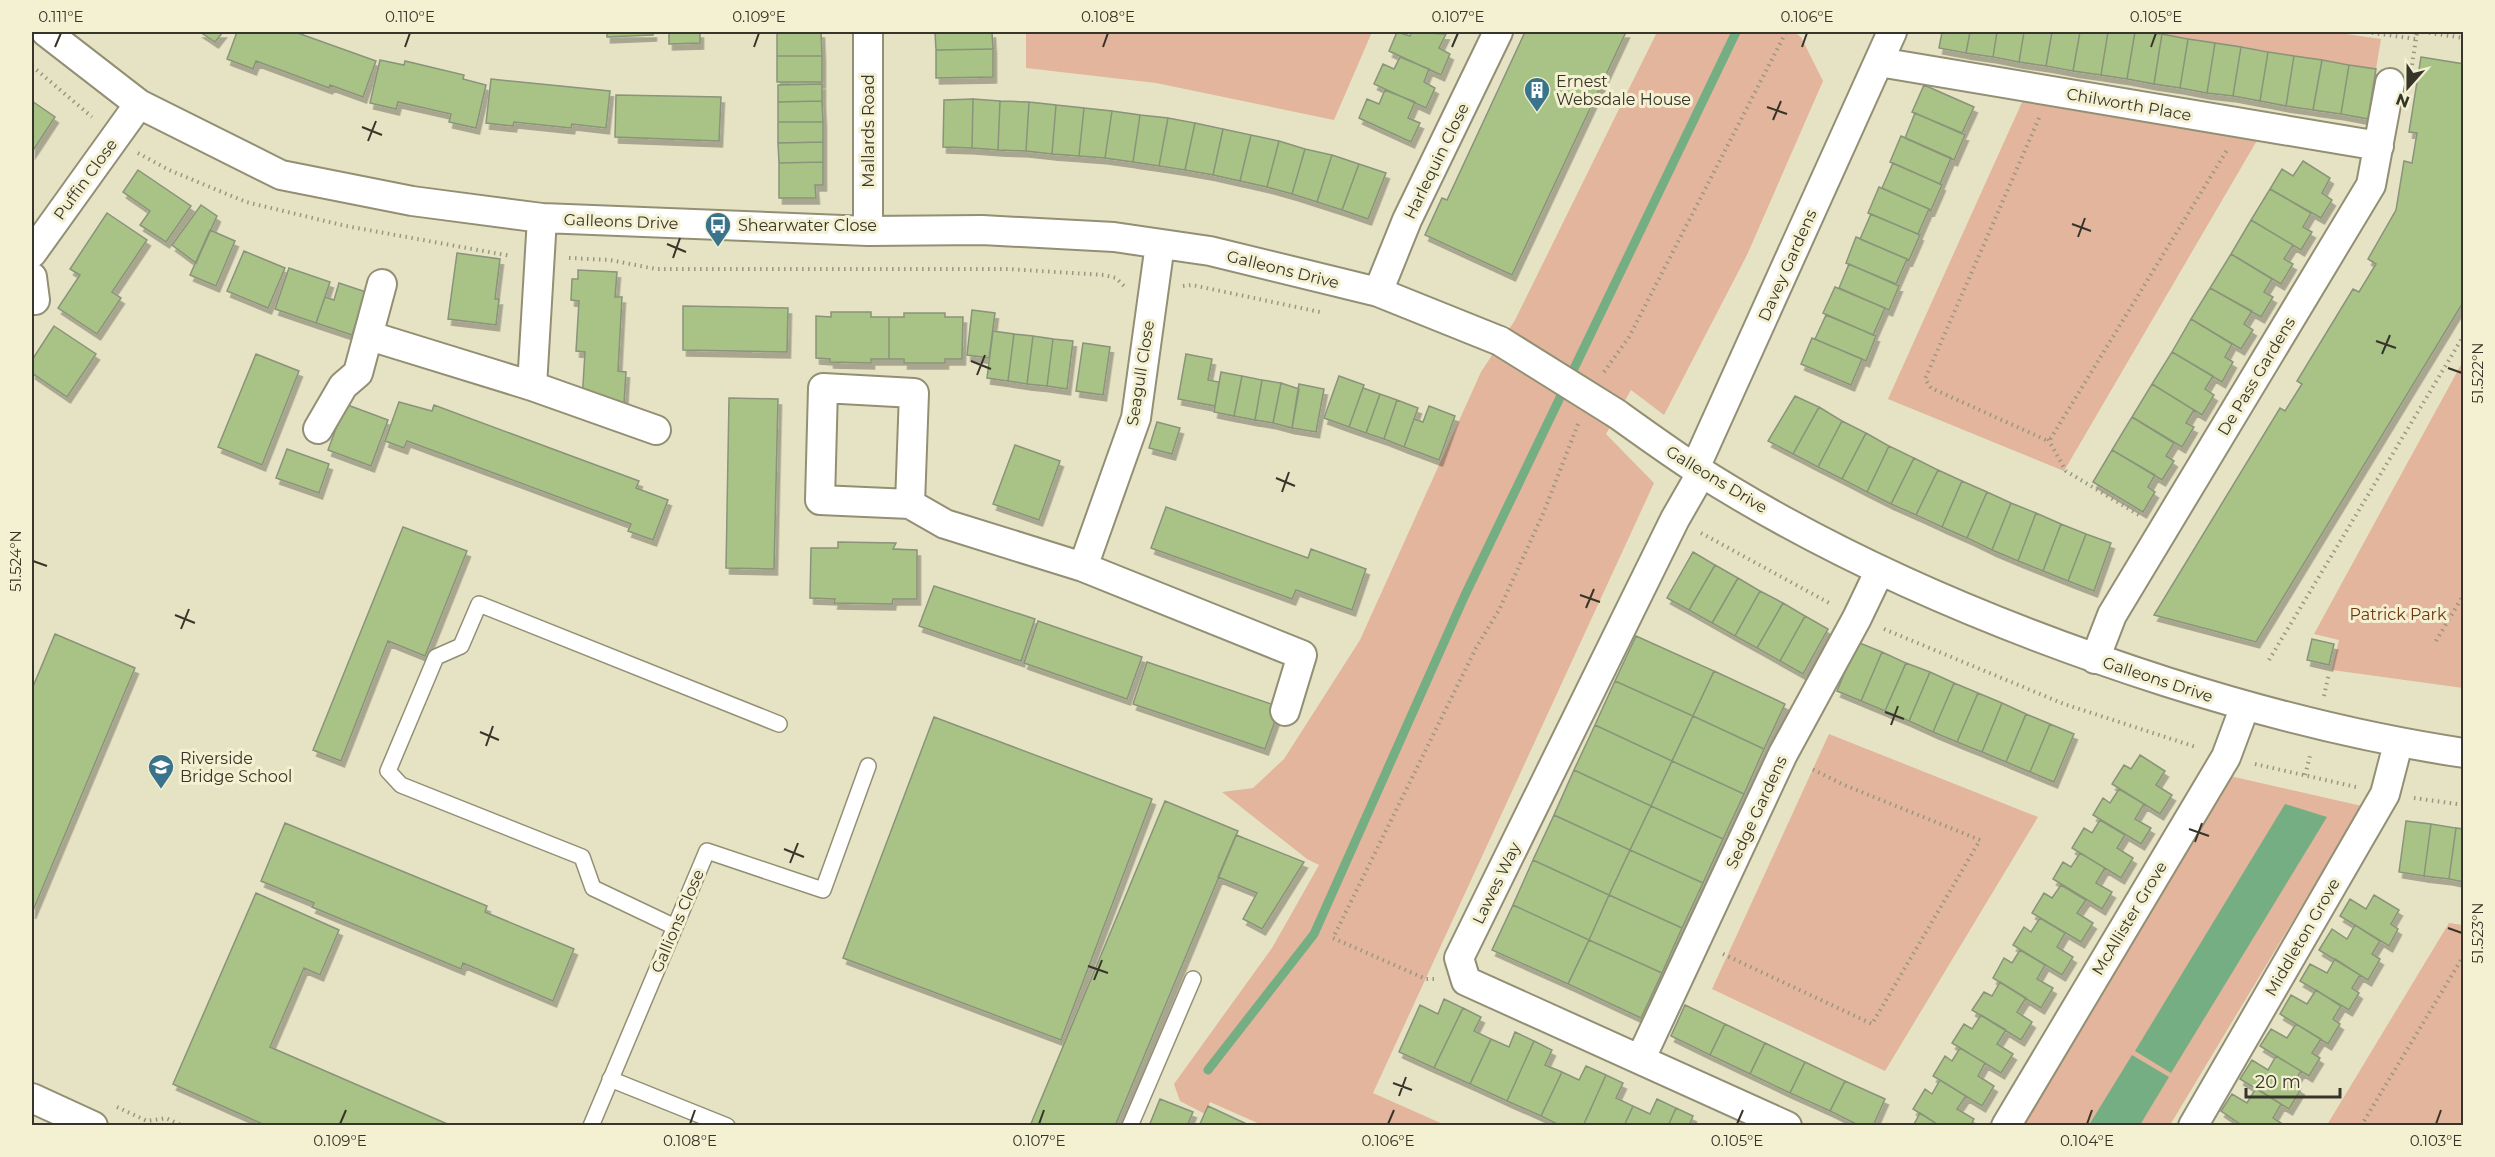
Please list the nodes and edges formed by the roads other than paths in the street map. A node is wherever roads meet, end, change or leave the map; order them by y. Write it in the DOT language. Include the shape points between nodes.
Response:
graph roads {
  1 [pos="46,32"];
  2 [pos="867,32"];
  3 [pos="1498,32"];
  4 [pos="1892,32"];
  5 [pos="1879,62"];
  6 [pos="2390,83"];
  7 [pos="139,104"];
  8 [pos="2379,146"];
  9 [pos="542,218"];
  10 [pos="868,231"];
  11 [pos="1160,244"];
  12 [pos="32,253"];
  13 [pos="382,284"];
  14 [pos="1378,292"];
  15 [pos="370,336"];
  16 [pos="532,386"];
  17 [pos="318,429"];
  18 [pos="656,430"];
  19 [pos="1698,470"];
  20 [pos="910,504"];
  21 [pos="1083,567"];
  22 [pos="1880,570"];
  23 [pos="2095,659"];
  24 [pos="2245,706"];
  25 [pos="1285,711"];
  26 [pos="779,724"];
  27 [pos="2398,744"];
  28 [pos="2463,753"];
  29 [pos="868,766"];
  30 [pos="675,927"];
  31 [pos="1193,979"];
  32 [pos="1641,1058"];
  33 [pos="610,1079"];
  34 [pos="32,1098"];
  35 [pos="93,1125"];
  36 [pos="591,1125"];
  37 [pos="728,1125"];
  38 [pos="1130,1125"];
  39 [pos="1787,1125"];
  40 [pos="2006,1125"];
  41 [pos="2193,1125"];
  1 -- 7 [label="street, Galleons Drive"];
  2 -- 10 [label="street, Mallards Road"];
  3 -- 14 [label="street, Harlequin Close" via="1407,220"];
  4 -- 5 [label="street, Davey Gardens"];
  5 -- 8 [label="street, Chilworth Place"];
  5 -- 19 [label="street, Davey Gardens"];
  6 -- 8 [label="street, De Pass Gardens"];
  7 -- 9 [label="street, Galleons Drive" via="281,175 412,201"];
  7 -- 12 [label="street, Puffin Close"];
  8 -- 23 [label="street, De Pass Gardens" via="2371,185 2112,615"];
  9 -- 10 [label="street, Galleons Drive"];
  9 -- 16 [label="street"];
  10 -- 11 [label="street, Galleons Drive" via="982,230 1114,237"];
  11 -- 14 [label="street, Galleons Drive" via="1210,251"];
  11 -- 21 [label="street, Seagull Close" via="1136,418"];
  13 -- 15 [label="street"];
  14 -- 19 [label="street, Galleons Drive, bridge" via="1500,341"];
  15 -- 16 [label="street"];
  15 -- 17 [label="street" via="358,373 343,386"];
  16 -- 18 [label="street"];
  19 -- 22 [label="street, Galleons Drive"];
  19 -- 32 [label="street, Lawes Way" via="1459,958 1466,981"];
  20 -- 20 [label="street" via="820,500 824,388 914,393"];
  20 -- 21 [label="street" via="945,524"];
  21 -- 25 [label="street" via="1302,655"];
  22 -- 23 [label="street, Galleons Drive" via="1984,617"];
  22 -- 32 [label="street, Sedge Gardens" via="1783,754"];
  23 -- 24 [label="street, Galleons Drive"];
  24 -- 27 [label="street, Galleons Drive"];
  24 -- 40 [label="street, McAllister Grove" via="2226,757"];
  26 -- 30 [label="lane" via="479,604 461,646 436,657 388,771 401,785 582,857 593,888"];
  27 -- 28 [label="street, Galleons Drive"];
  27 -- 41 [label="street, Middleton Grove" via="2385,794"];
  29 -- 30 [label="lane, Gallions Close" via="823,890 707,850"];
  30 -- 33 [label="lane, Gallions Close"];
  31 -- 38 [label="lane"];
  32 -- 39 [label="street, Lawes Way"];
  33 -- 36 [label="lane, Gallions Close"];
  33 -- 37 [label="lane"];
  34 -- 35 [label="street"];
}
